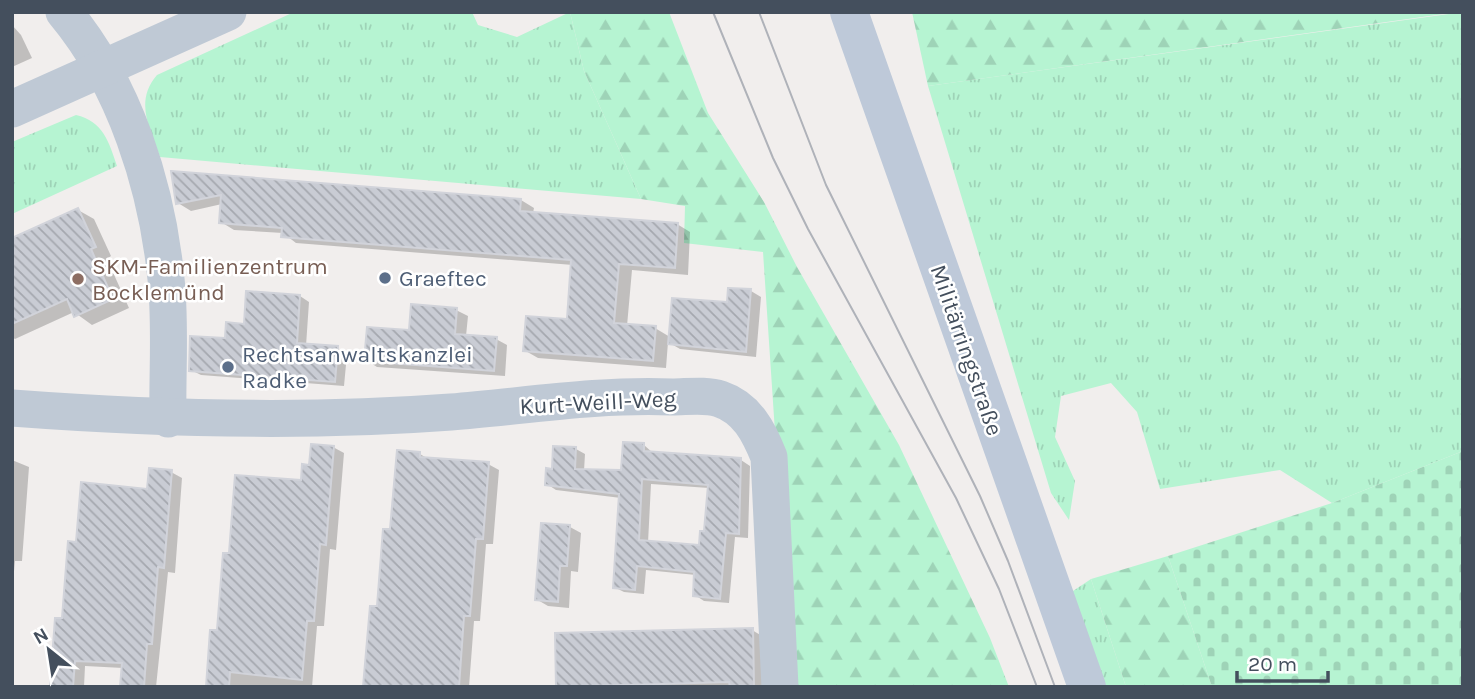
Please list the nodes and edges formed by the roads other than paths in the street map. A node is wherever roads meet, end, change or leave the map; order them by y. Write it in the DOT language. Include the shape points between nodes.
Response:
graph roads {
  1 [pos="64,12"];
  2 [pos="228,12"];
  3 [pos="849,12"];
  4 [pos="101,68"];
  5 [pos="12,109"];
  6 [pos="12,408"];
  7 [pos="168,419"];
  8 [pos="780,687"];
  9 [pos="1087,687"];
  1 -- 4 [label="street"];
  2 -- 4 [label="street"];
  3 -- 9 [label="main road, Militärringstraße"];
  4 -- 5 [label="street"];
  4 -- 7 [label="street" via="136,144 158,220 167,281"];
  6 -- 7 [label="street, Kurt-Weill-Weg"];
  7 -- 8 [label="street, Kurt-Weill-Weg" via="449,412 608,397 718,398 740,409 758,431 769,457"];
}
